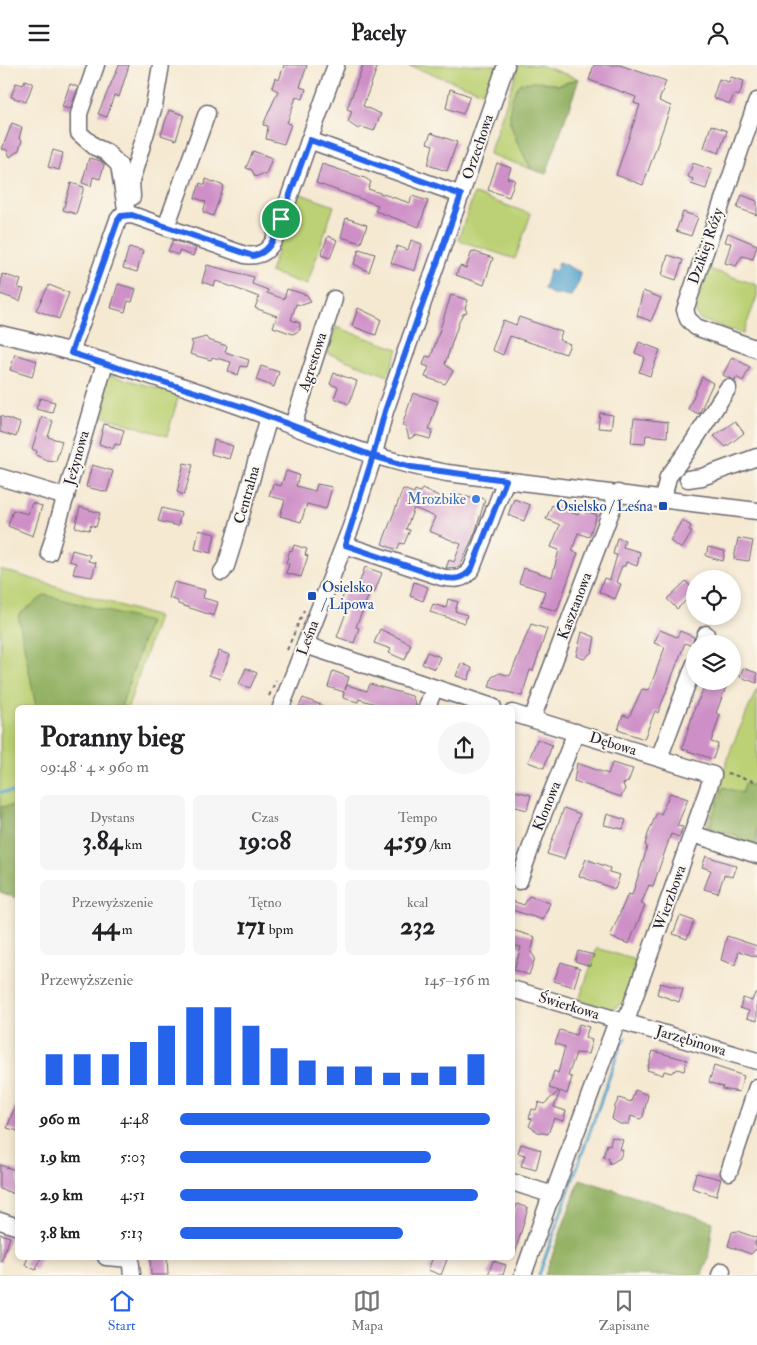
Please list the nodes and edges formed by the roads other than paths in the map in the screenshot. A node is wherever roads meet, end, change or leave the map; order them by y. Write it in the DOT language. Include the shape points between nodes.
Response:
graph roads {
  1 [pos="96,65"];
  2 [pos="161,65"];
  3 [pos="336,65"];
  4 [pos="506,65"];
  5 [pos="757,101"];
  6 [pos="206,113"];
  7 [pos="310,140"];
  8 [pos="461,195"];
  9 [pos="129,215"];
  10 [pos="166,227"];
  11 [pos="334,299"];
  12 [pos="0,334"];
  13 [pos="757,349"];
  14 [pos="71,353"];
  15 [pos="105,363"];
  16 [pos="728,388"];
  17 [pos="269,417"];
  18 [pos="293,425"];
  19 [pos="373,456"];
  20 [pos="757,457"];
  21 [pos="0,477"];
  22 [pos="688,479"];
  23 [pos="506,480"];
  24 [pos="618,493"];
  25 [pos="66,497"];
  26 [pos="663,499"];
  27 [pos="757,511"];
  28 [pos="345,545"];
  29 [pos="49,553"];
  30 [pos="222,572"];
  31 [pos="298,642"];
  32 [pos="686,686"];
  33 [pos="434,689"];
  34 [pos="274,703"];
  35 [pos="428,705"];
  36 [pos="486,705"];
  37 [pos="515,714"];
  38 [pos="532,719"];
  39 [pos="576,733"];
  40 [pos="658,758"];
  41 [pos="713,775"];
  42 [pos="693,834"];
  43 [pos="757,855"];
  44 [pos="519,881"];
  45 [pos="515,990"];
  46 [pos="621,1021"];
  47 [pos="757,1061"];
  48 [pos="757,1087"];
  49 [pos="729,1172"];
  50 [pos="515,1183"];
  51 [pos="554,1195"];
  52 [pos="0,1221"];
  53 [pos="15,1226"];
  54 [pos="117,1260"];
  55 [pos="131,1264"];
  56 [pos="523,1275"];
  1 -- 9 [label="street" via="79,115 79,133 119,165"];
  2 -- 9 [label="street" via="154,106 131,181"];
  3 -- 7 [label="street"];
  4 -- 8 [label="street, Orzechowa"];
  5 -- 13 [label="street, Dzikiej Róży" via="685,310 696,327"];
  6 -- 10 [label="street"];
  7 -- 8 [label="street"];
  7 -- 10 [label="street" via="274,240 266,251 245,255"];
  8 -- 19 [label="street, Orzechowa" via="385,411"];
  9 -- 10 [label="street"];
  9 -- 14 [label="street" via="118,220"];
  11 -- 18 [label="street, Agrestowa"];
  12 -- 14 [label="street"];
  14 -- 15 [label="street"];
  15 -- 17 [label="street"];
  15 -- 25 [label="street, Jeżynowa"];
  16 -- 26 [label="street" via="668,477"];
  17 -- 18 [label="street"];
  17 -- 30 [label="street, Centralna"];
  18 -- 19 [label="street"];
  19 -- 23 [label="street" via="411,467"];
  19 -- 28 [label="street, Leśna"];
  20 -- 22 [label="street"];
  21 -- 25 [label="street"];
  23 -- 24 [label="street"];
  23 -- 28 [label="street" via="472,568 464,577 450,580"];
  24 -- 26 [label="street"];
  24 -- 38 [label="street, Kasztanowa"];
  25 -- 29 [label="street, Jeżynowa"];
  26 -- 27 [label="street"];
  28 -- 31 [label="street, Leśna"];
  31 -- 33 [label="street"];
  31 -- 34 [label="street, Leśna"];
  32 -- 40 [label="street"];
  33 -- 35 [label="street"];
  33 -- 36 [label="street"];
  37 -- 38 [label="street, Dębowa"];
  38 -- 39 [label="street, Dębowa"];
  39 -- 40 [label="street, Dębowa"];
  39 -- 44 [label="street, Klonowa"];
  40 -- 41 [label="street, Dębowa"];
  41 -- 42 [label="street, Wierzbowa"];
  42 -- 43 [label="street"];
  42 -- 46 [label="street, Wierzbowa"];
  45 -- 46 [label="street, Świerkowa"];
  46 -- 47 [label="street, Jarzębinowa"];
  46 -- 51 [label="street, Wierzbowa"];
  48 -- 49 [label="street"];
  50 -- 51 [label="street"];
  51 -- 56 [label="street, Wierzbowa"];
  52 -- 53 [label="street"];
  54 -- 55 [label="street"];
}
